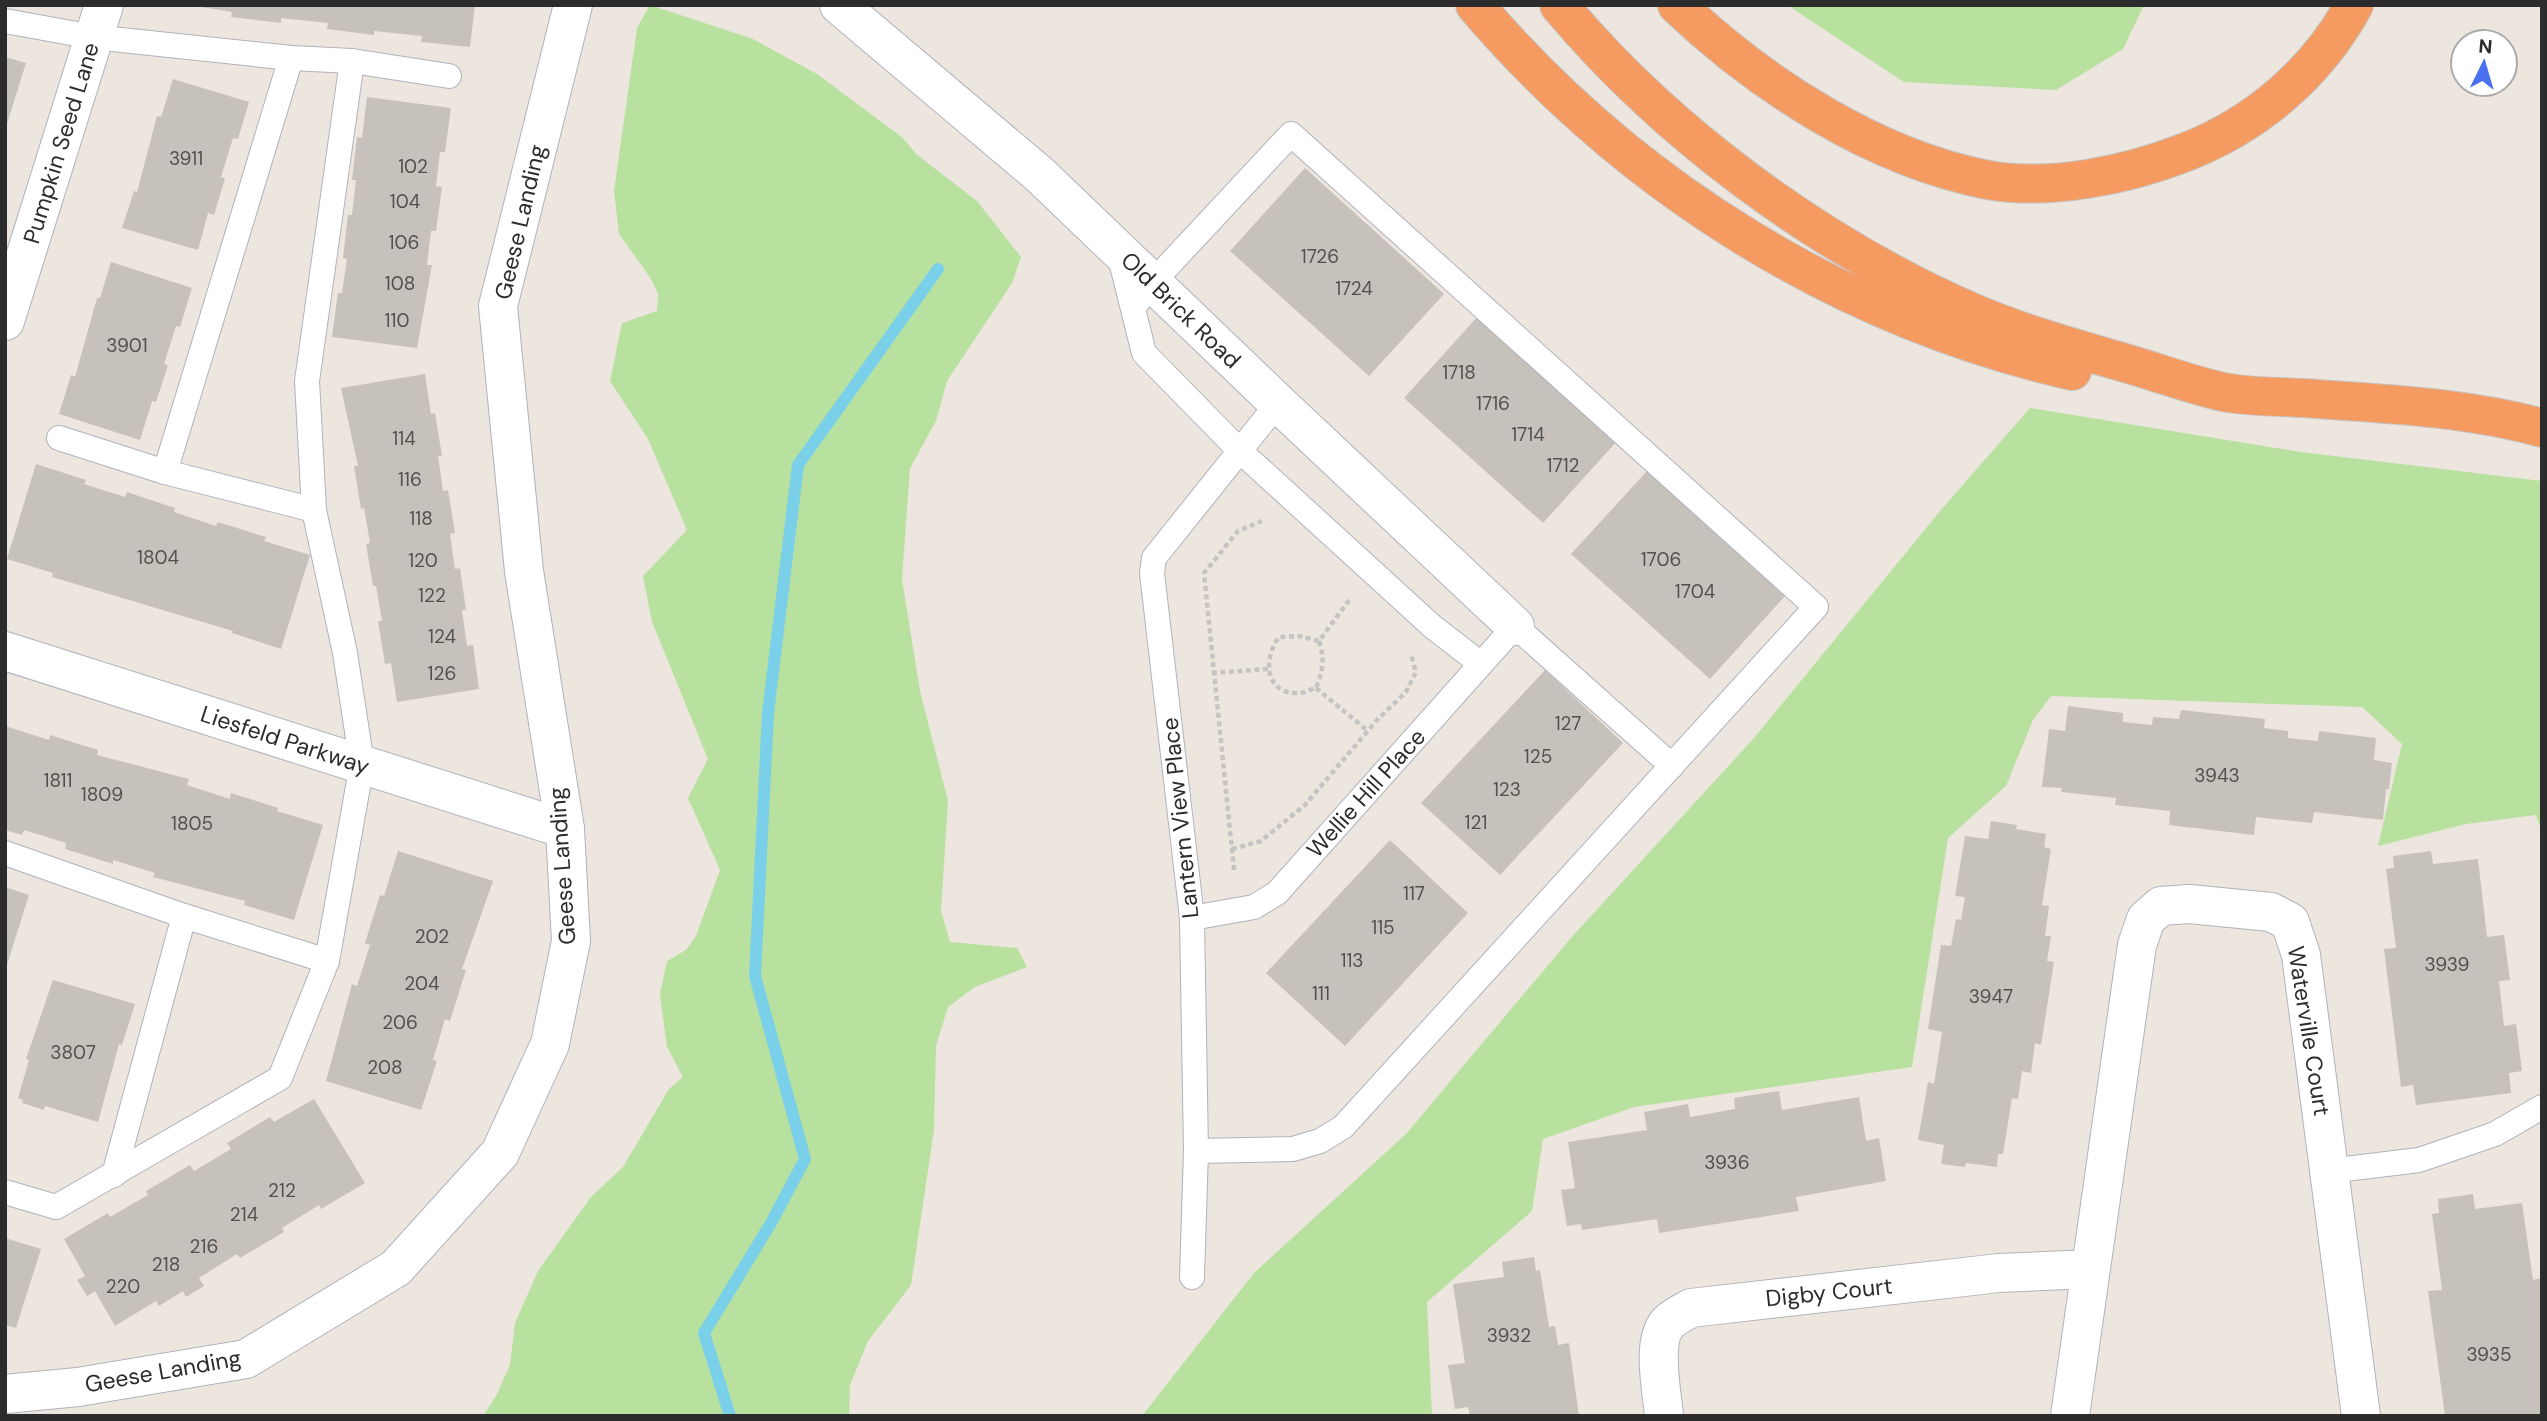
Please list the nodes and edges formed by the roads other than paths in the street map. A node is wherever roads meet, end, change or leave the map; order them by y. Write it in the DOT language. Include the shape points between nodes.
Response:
graph roads {
  1 [pos="573,5"];
  2 [pos="839,5"];
  3 [pos="1475,5"];
  4 [pos="1559,5"];
  5 [pos="1677,5"];
  6 [pos="2354,5"];
  7 [pos="5,21"];
  8 [pos="99,21"];
  9 [pos="290,58"];
  10 [pos="352,61"];
  11 [pos="449,76"];
  12 [pos="1142,296"];
  13 [pos="5,321"];
  14 [pos="2224,392"];
  15 [pos="1278,403"];
  16 [pos="2542,428"];
  17 [pos="59,438"];
  18 [pos="1240,451"];
  19 [pos="165,472"];
  20 [pos="314,510"];
  21 [pos="1515,625"];
  22 [pos="5,650"];
  23 [pos="1481,664"];
  24 [pos="362,764"];
  25 [pos="1672,766"];
  26 [pos="565,829"];
  27 [pos="5,853"];
  28 [pos="184,916"];
  29 [pos="1192,918"];
  30 [pos="327,961"];
  31 [pos="2542,1107"];
  32 [pos="1196,1150"];
  33 [pos="2329,1171"];
  34 [pos="114,1175"];
  35 [pos="5,1192"];
  36 [pos="2090,1269"];
  37 [pos="1192,1278"];
  38 [pos="5,1394"];
  39 [pos="1664,1416"];
  40 [pos="2070,1416"];
  41 [pos="2361,1416"];
  1 -- 26 [label="street, Geese Landing" via="498,306 524,571"];
  2 -- 12 [label="street, Old Brick Road" via="1038,174 1118,249"];
  3 -- 14 [label="highway" via="1509,46 1620,148 1775,256 1832,286 2015,358 2077,372"];
  4 -- 14 [label="highway" via="1646,98 1707,150 1773,199 1884,268 1970,311 2027,333"];
  5 -- 6 [label="highway" via="1786,92 1891,149 1943,169 1990,180 2047,183 2108,176 2158,163 2218,139 2292,86"];
  7 -- 8 [label="lane"];
  8 -- 9 [label="lane"];
  8 -- 13 [label="street, Pumpkin Seed Lane"];
  9 -- 10 [label="lane"];
  9 -- 19 [label="lane"];
  10 -- 11 [label="lane"];
  10 -- 20 [label="lane" via="307,381"];
  12 -- 15 [label="street, Old Brick Road"];
  12 -- 18 [label="lane" via="1144,353"];
  12 -- 25 [label="lane" via="1291,134 1816,607"];
  14 -- 16 [label="highway" via="2440,409"];
  15 -- 18 [label="lane, Lantern View Place"];
  15 -- 21 [label="street, Old Brick Road"];
  17 -- 19 [label="lane"];
  18 -- 23 [label="lane" via="1433,627"];
  18 -- 29 [label="lane, Lantern View Place" via="1154,558 1152,573"];
  19 -- 20 [label="lane"];
  20 -- 24 [label="lane" via="345,653"];
  21 -- 23 [label="lane, Wellie Hill Place"];
  21 -- 25 [label="lane"];
  22 -- 24 [label="street, Liesfeld Parkway"];
  23 -- 29 [label="lane, Wellie Hill Place" via="1277,893 1254,907"];
  24 -- 26 [label="street, Liesfeld Parkway"];
  24 -- 30 [label="lane"];
  25 -- 32 [label="lane" via="1343,1127 1320,1141 1293,1149"];
  26 -- 38 [label="street, Geese Landing" via="571,941 550,1044 500,1153 396,1268 247,1359 78,1387"];
  27 -- 28 [label="lane"];
  28 -- 30 [label="lane"];
  28 -- 34 [label="lane"];
  29 -- 32 [label="lane, Lantern View Place"];
  30 -- 34 [label="lane" via="280,1078"];
  31 -- 33 [label="lane" via="2495,1134 2419,1160"];
  32 -- 37 [label="lane, Lantern View Place"];
  33 -- 36 [label="street, Waterville Court" via="2301,955 2290,922 2271,912 2189,904 2161,906 2146,919 2137,945"];
  33 -- 41 [label="street, Waterville Court"];
  34 -- 35 [label="lane" via="56,1208"];
  36 -- 39 [label="street, Digby Court" via="1999,1273 1691,1308 1668,1322 1661,1335"];
  36 -- 40 [label="street, Waterville Court"];
}
